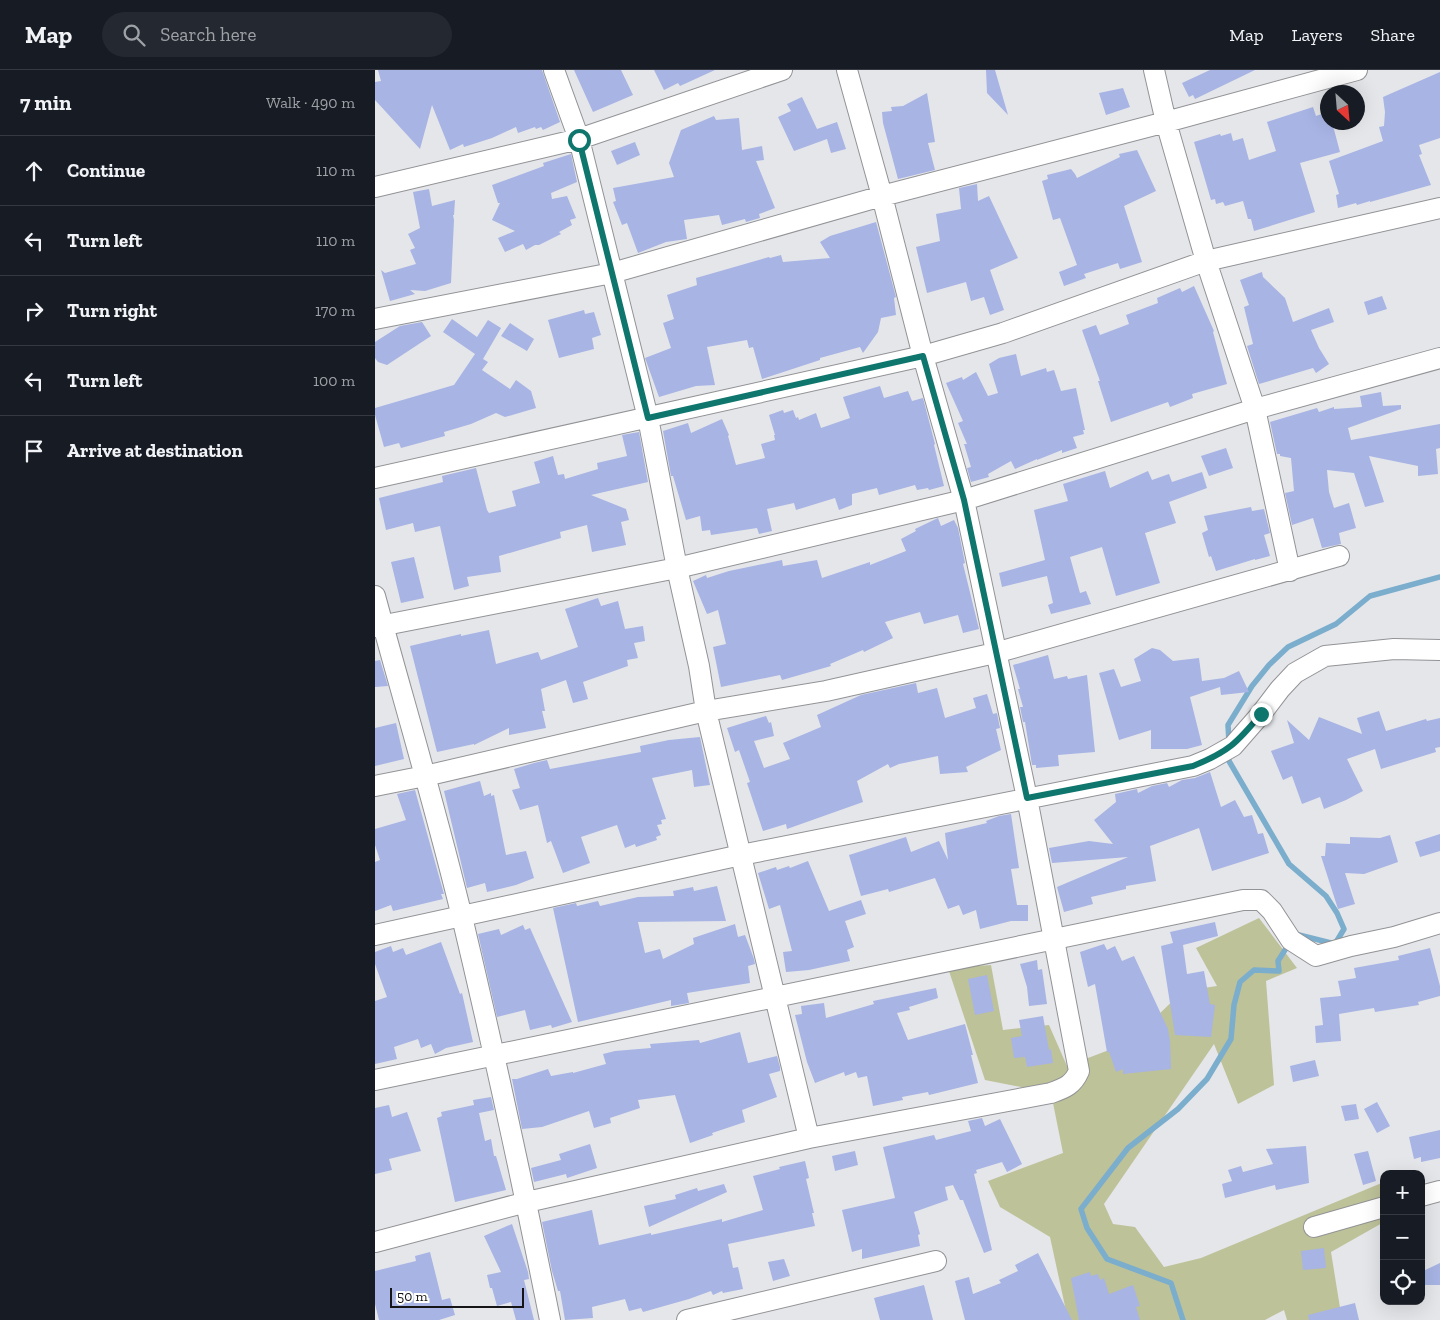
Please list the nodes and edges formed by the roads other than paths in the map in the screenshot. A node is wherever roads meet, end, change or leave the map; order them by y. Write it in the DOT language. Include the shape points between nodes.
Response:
graph roads {
  1 [pos="554,70"];
  2 [pos="782,70"];
  3 [pos="847,70"];
  4 [pos="1154,70"];
  5 [pos="1357,70"];
  6 [pos="1167,122"];
  7 [pos="579,140"];
  8 [pos="375,187"];
  9 [pos="882,196"];
  10 [pos="1440,208"];
  11 [pos="1206,261"];
  12 [pos="612,273"];
  13 [pos="375,319"];
  14 [pos="923,356"];
  15 [pos="1440,358"];
  16 [pos="1255,409"];
  17 [pos="648,418"];
  18 [pos="375,478"];
  19 [pos="964,500"];
  20 [pos="1339,556"];
  21 [pos="677,568"];
  22 [pos="1290,570"];
  23 [pos="375,596"];
  24 [pos="379,626"];
  25 [pos="1440,650"];
  26 [pos="995,653"];
  27 [pos="706,711"];
  28 [pos="425,776"];
  29 [pos="375,786"];
  30 [pos="1027,798"];
  31 [pos="741,855"];
  32 [pos="462,916"];
  33 [pos="1440,923"];
  34 [pos="375,935"];
  35 [pos="1053,939"];
  36 [pos="775,997"];
  37 [pos="494,1054"];
  38 [pos="375,1080"];
  39 [pos="809,1138"];
  40 [pos="1440,1191"];
  41 [pos="1425,1195"];
  42 [pos="527,1202"];
  43 [pos="1380,1208"];
  44 [pos="1313,1227"];
  45 [pos="375,1242"];
  46 [pos="936,1261"];
  47 [pos="549,1320"];
  48 [pos="687,1320"];
  1 -- 7 [label="street"];
  2 -- 7 [label="street"];
  3 -- 9 [label="street"];
  4 -- 6 [label="street"];
  5 -- 6 [label="street"];
  6 -- 9 [label="street"];
  6 -- 11 [label="street"];
  7 -- 8 [label="street"];
  7 -- 12 [label="street"];
  9 -- 12 [label="street"];
  9 -- 14 [label="street"];
  10 -- 11 [label="street"];
  11 -- 14 [label="street" via="1003,333"];
  11 -- 16 [label="street"];
  12 -- 13 [label="street"];
  12 -- 17 [label="street"];
  14 -- 17 [label="street"];
  14 -- 19 [label="street"];
  15 -- 16 [label="street"];
  16 -- 19 [label="street"];
  16 -- 22 [label="street"];
  17 -- 18 [label="street"];
  17 -- 21 [label="street"];
  19 -- 21 [label="street"];
  19 -- 26 [label="street"];
  20 -- 22 [label="street"];
  21 -- 24 [label="street"];
  21 -- 27 [label="street"];
  22 -- 26 [label="street"];
  23 -- 24 [label="street"];
  24 -- 28 [label="street"];
  25 -- 30 [label="street" via="1394,649 1325,656 1295,673 1244,735 1233,746 1210,759 1193,766"];
  26 -- 27 [label="street" via="826,691"];
  26 -- 30 [label="street"];
  27 -- 28 [label="street"];
  27 -- 31 [label="street"];
  28 -- 29 [label="street"];
  28 -- 32 [label="street"];
  30 -- 31 [label="street"];
  30 -- 35 [label="street"];
  31 -- 32 [label="street"];
  31 -- 36 [label="street"];
  32 -- 34 [label="street"];
  32 -- 37 [label="street"];
  33 -- 35 [label="street" via="1316,956 1291,940 1261,900 1243,900"];
  35 -- 36 [label="street"];
  35 -- 39 [label="street" via="1078,1060 1079,1071 1067,1087 1051,1093"];
  36 -- 37 [label="street"];
  36 -- 39 [label="street"];
  37 -- 38 [label="street"];
  37 -- 42 [label="street"];
  39 -- 42 [label="street"];
  40 -- 41 [label="street"];
  42 -- 45 [label="street"];
  42 -- 47 [label="street"];
  43 -- 44 [label="street"];
  46 -- 48 [label="street"];
}
